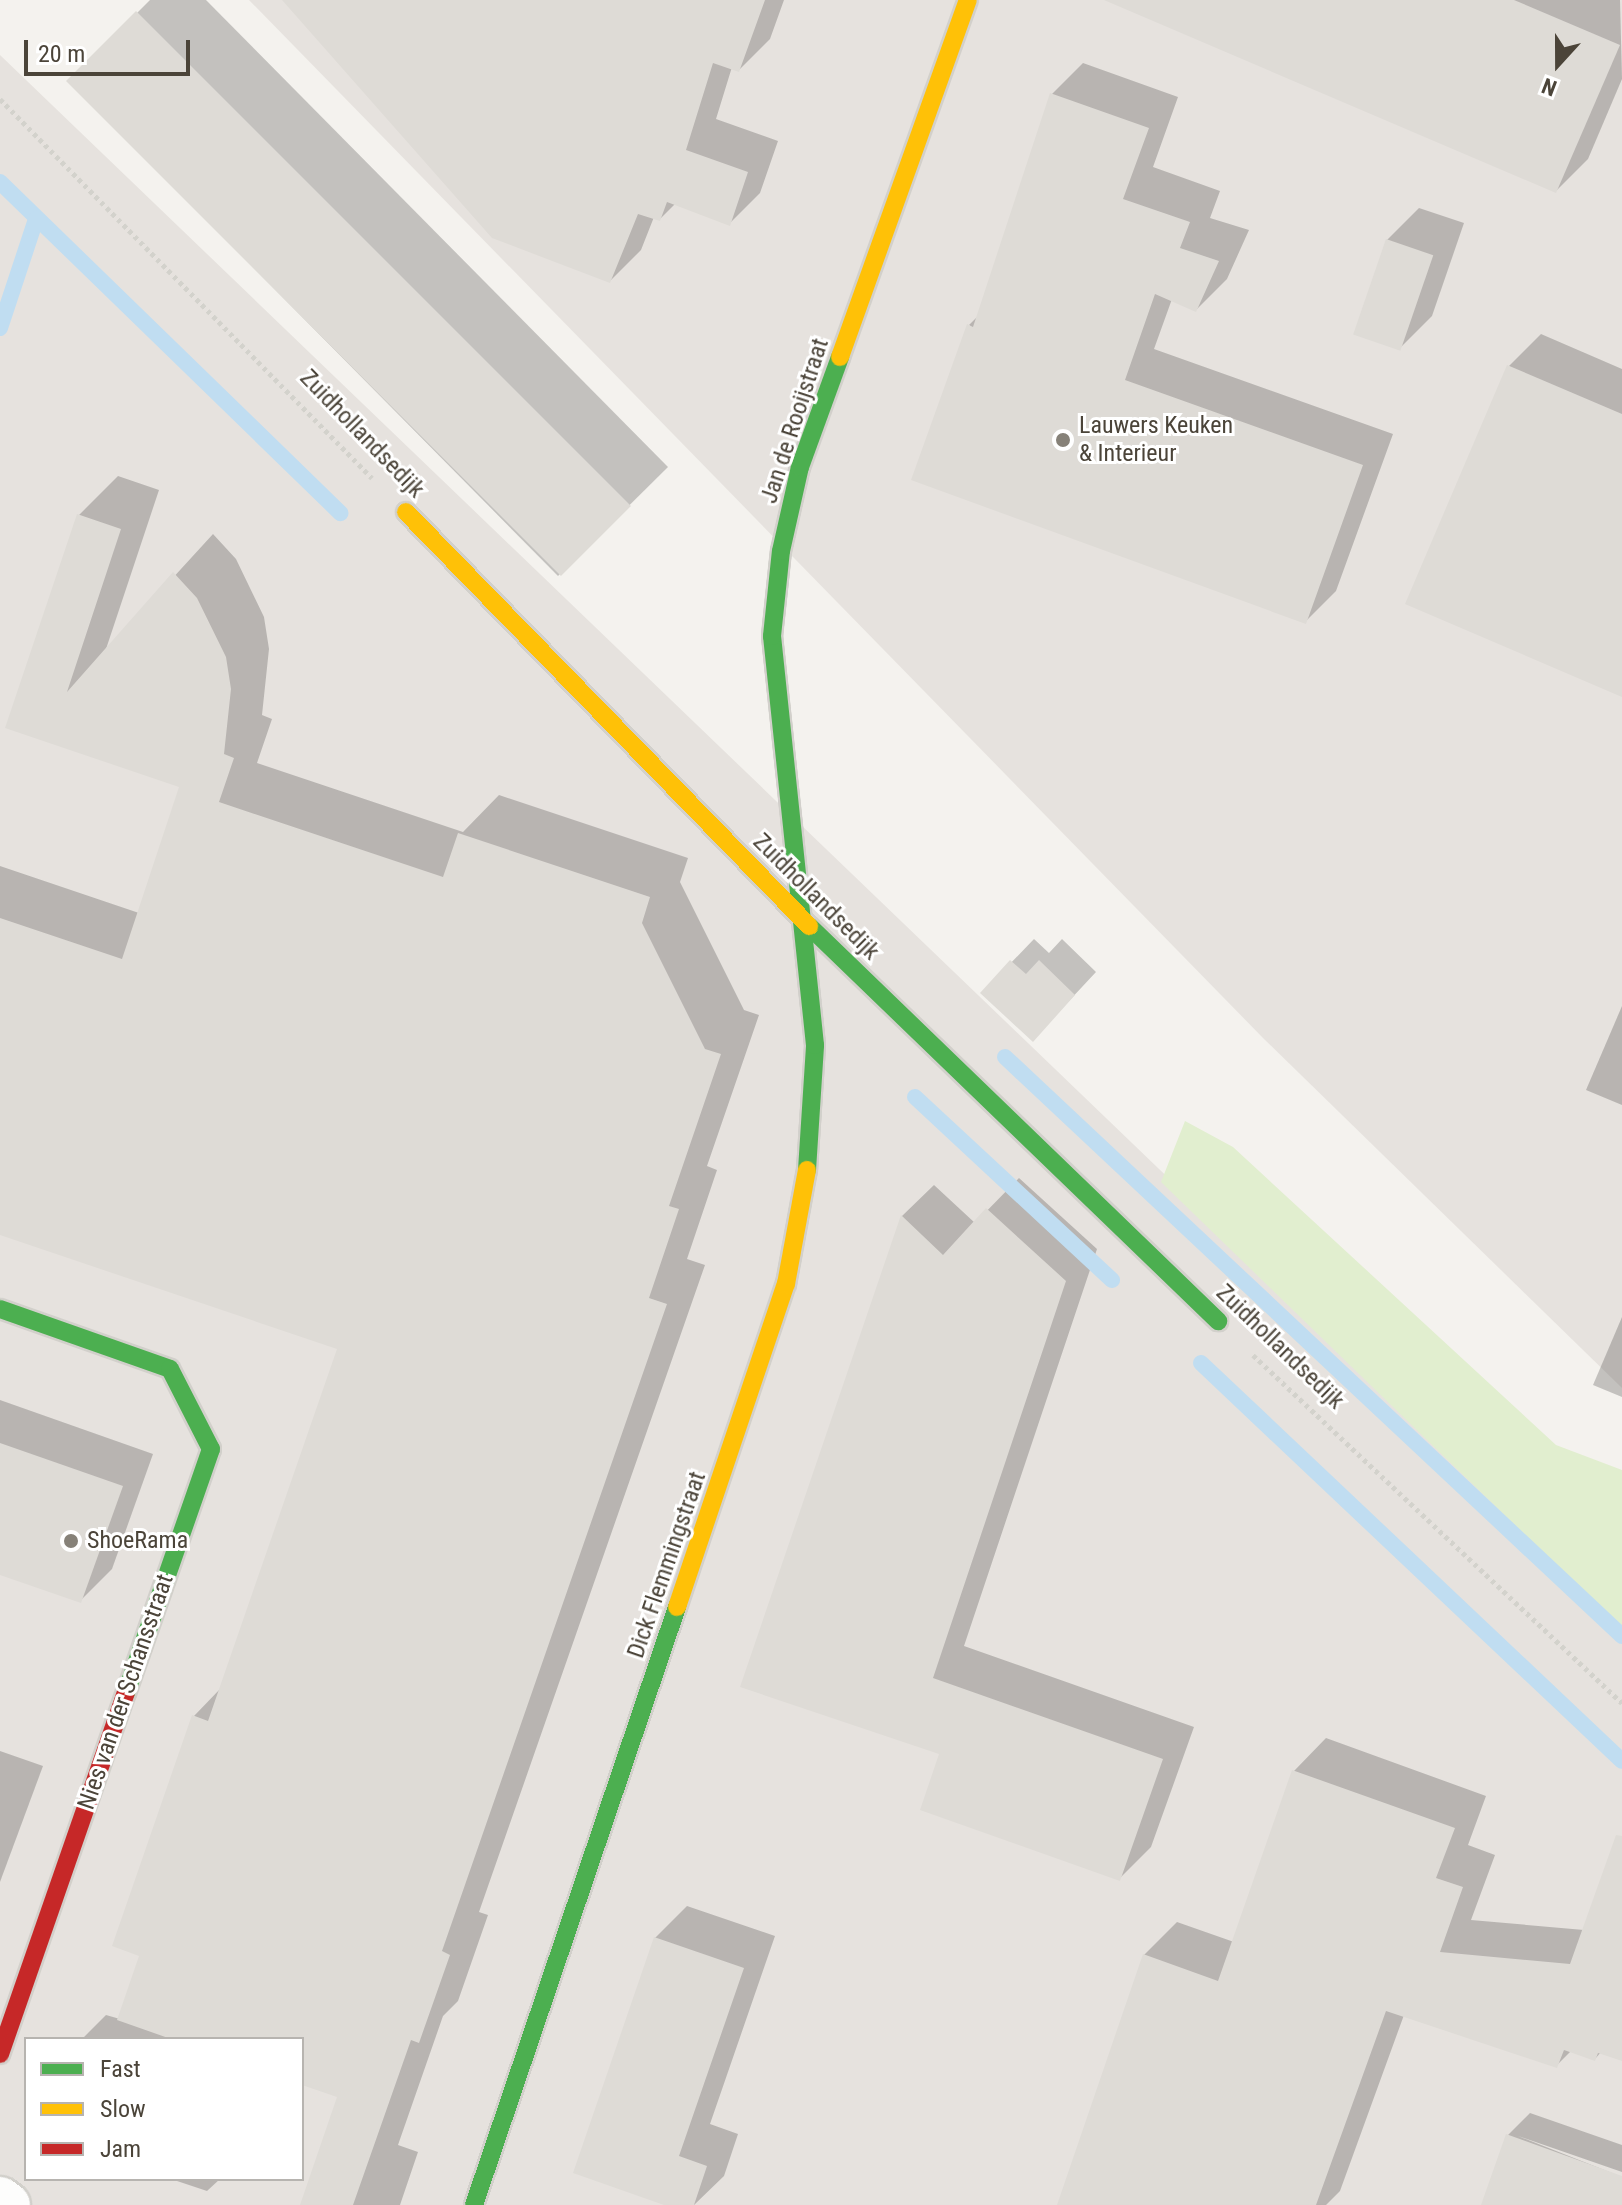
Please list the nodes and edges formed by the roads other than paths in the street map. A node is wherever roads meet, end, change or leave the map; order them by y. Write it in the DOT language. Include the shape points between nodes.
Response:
graph roads {
  1 [pos="968,0"];
  2 [pos="406,512"];
  3 [pos="806,923"];
  4 [pos="0,1309"];
  5 [pos="1218,1321"];
  6 [pos="0,2054"];
  7 [pos="0,2199"];
  8 [pos="8,2205"];
  9 [pos="474,2205"];
  1 -- 3 [label="street, Jan de Rooijstraat" via="800,467 781,551 772,636"];
  2 -- 3 [label="street, Zuidhollandsedijk"];
  3 -- 5 [label="street, Zuidhollandsedijk"];
  3 -- 9 [label="street, Dick Flemmingstraat" via="815,1045 805,1199 786,1284"];
  4 -- 6 [label="street, Nies van der Schansstraat" via="170,1369 211,1449"];
  7 -- 8 [label="street"];
}
